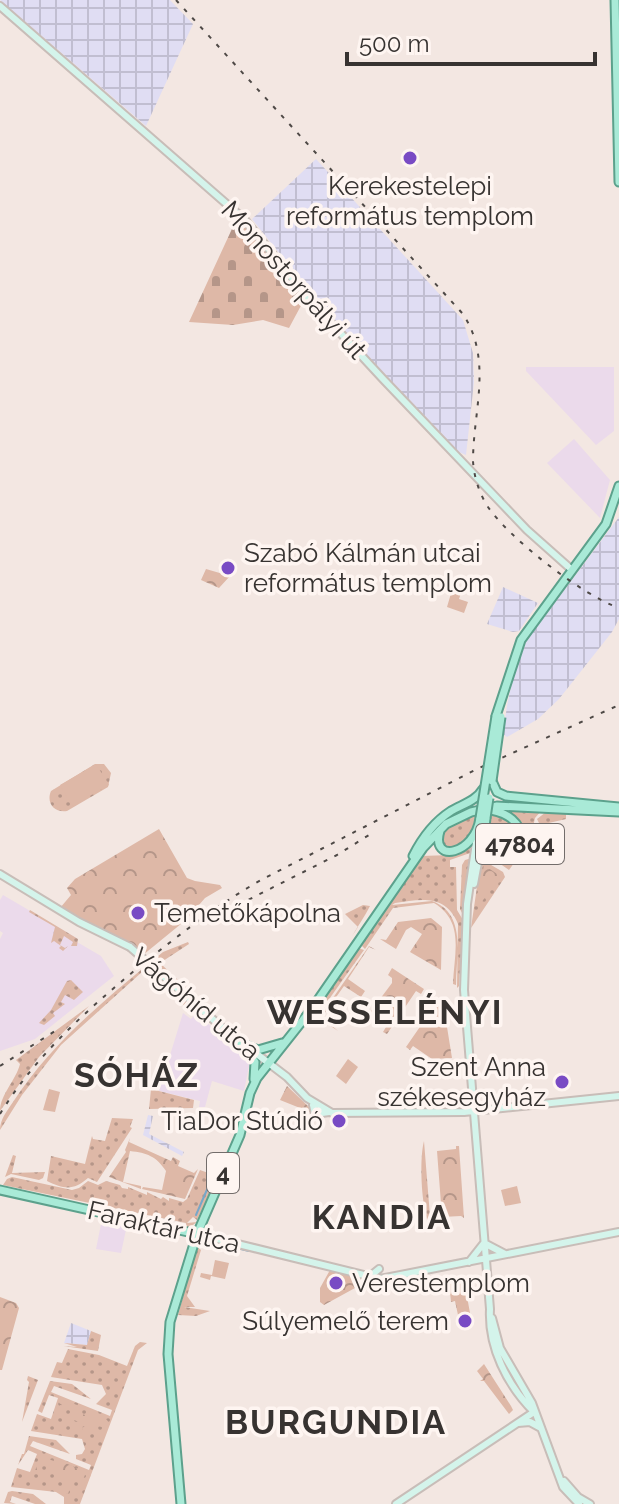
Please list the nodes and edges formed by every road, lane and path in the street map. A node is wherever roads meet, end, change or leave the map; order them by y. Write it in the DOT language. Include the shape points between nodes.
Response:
graph roads {
  1 [pos="615,0"];
  2 [pos="0,6"];
  3 [pos="619,182"];
  4 [pos="619,486"];
  5 [pos="572,570"];
  6 [pos="499,716"];
  7 [pos="492,781"];
  8 [pos="484,787"];
  9 [pos="619,810"];
  10 [pos="482,819"];
  11 [pos="440,825"];
  12 [pos="0,874"];
  13 [pos="240,1042"];
  14 [pos="284,1042"];
  15 [pos="267,1063"];
  16 [pos="252,1087"];
  17 [pos="619,1096"];
  18 [pos="474,1111"];
  19 [pos="0,1190"];
  20 [pos="619,1232"];
  21 [pos="197,1234"];
  22 [pos="484,1243"];
  23 [pos="507,1255"];
  24 [pos="486,1260"];
  25 [pos="466,1264"];
  26 [pos="368,1278"];
  27 [pos="380,1279"];
  28 [pos="534,1412"];
  29 [pos="516,1423"];
  30 [pos="541,1428"];
  31 [pos="570,1493"];
  32 [pos="181,1504"];
  33 [pos="396,1504"];
  34 [pos="579,1504"];
  35 [pos="590,1504"];
  1 -- 3 [label="main road"];
  2 -- 5 [label="street, Monostorpályi út" via="245,220 394,391"];
  4 -- 5 [label="main road" via="606,524"];
  5 -- 6 [label="main road" via="521,640"];
  6 -- 7 [label="main road, bridge"];
  6 -- 8 [label="main road, bridge"];
  7 -- 9 [label="main road" via="503,795"];
  7 -- 10 [label="main road, bridge"];
  8 -- 10 [label="main road, bridge"];
  8 -- 11 [label="main road"];
  9 -- 10 [label="main road, 4" via="511,806"];
  10 -- 10 [label="main road, 47804" via="499,812 514,821 520,845 511,854 494,853 486,844"];
  10 -- 11 [label="main road, 4" via="464,815"];
  10 -- 11 [label="main road" via="472,840 454,852 439,843"];
  10 -- 18 [label="street" via="467,919 464,990"];
  11 -- 14 [label="main road, 4"];
  12 -- 13 [label="street, Vágóhíd utca, bridge" via="130,947"];
  13 -- 14 [label="main road" via="258,1050"];
  13 -- 15 [label="street, Vágóhíd utca"];
  13 -- 16 [label="main road" via="255,1065"];
  14 -- 15 [label="main road, 4"];
  15 -- 16 [label="main road, 4"];
  15 -- 18 [label="street, Vágóhíd utca" via="329,1112"];
  16 -- 21 [label="main road, 4" via="240,1135"];
  17 -- 18 [label="street"];
  18 -- 22 [label="street"];
  19 -- 21 [label="main road, Faraktár utca"];
  20 -- 23 [label="street, Faraktár utca"];
  21 -- 26 [label="street, Faraktár utca"];
  21 -- 32 [label="main road, 4" via="168,1337"];
  22 -- 23 [label="street"];
  22 -- 24 [label="street"];
  22 -- 25 [label="street"];
  23 -- 24 [label="street, Faraktár utca"];
  24 -- 25 [label="street, Faraktár utca"];
  24 -- 28 [label="street" via="493,1334"];
  25 -- 27 [label="street, Faraktár utca"];
  26 -- 27 [label="street, Faraktár utca"];
  26 -- 27 [label="street" via="378,1270"];
  28 -- 29 [label="street"];
  28 -- 30 [label="street"];
  29 -- 30 [label="street"];
  29 -- 33 [label="street"];
  30 -- 31 [label="street"];
  31 -- 34 [label="street"];
  31 -- 35 [label="street"];
}
